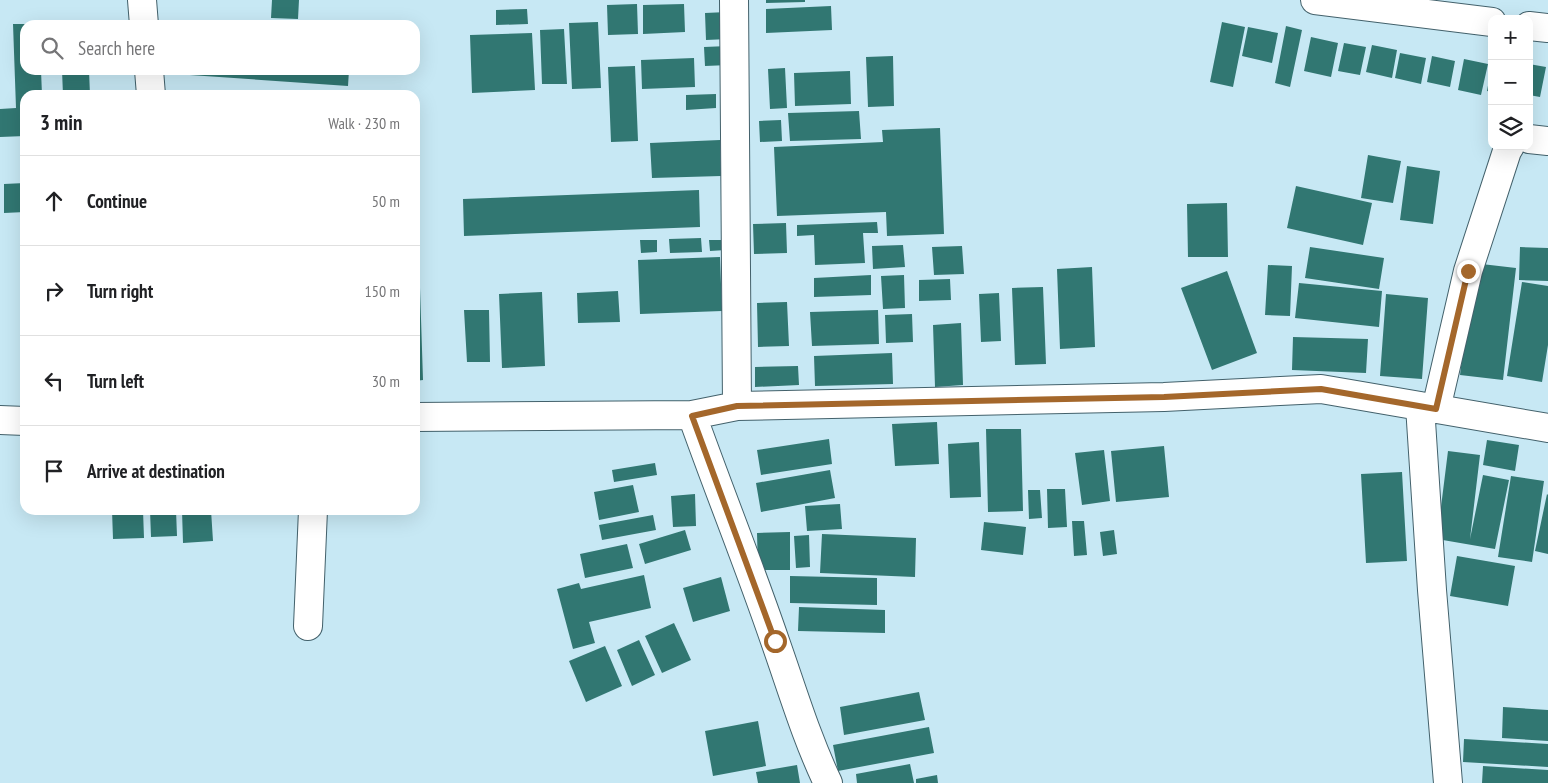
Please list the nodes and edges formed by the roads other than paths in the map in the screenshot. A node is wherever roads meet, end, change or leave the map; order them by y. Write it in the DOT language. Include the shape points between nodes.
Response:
graph roads {
  1 [pos="142,0"];
  2 [pos="734,0"];
  3 [pos="1315,0"];
  4 [pos="1499,0"];
  5 [pos="1494,15"];
  6 [pos="144,20"];
  7 [pos="1488,20"];
  8 [pos="1533,26"];
  9 [pos="1548,28"];
  10 [pos="149,75"];
  11 [pos="151,90"];
  12 [pos="1533,139"];
  13 [pos="1548,141"];
  14 [pos="1508,150"];
  15 [pos="737,406"];
  16 [pos="1428,407"];
  17 [pos="692,416"];
  18 [pos="420,417"];
  19 [pos="0,420"];
  20 [pos="20,421"];
  21 [pos="1548,428"];
  22 [pos="313,515"];
  23 [pos="308,626"];
  24 [pos="828,783"];
  25 [pos="1448,783"];
  1 -- 6 [label="street"];
  2 -- 15 [label="street"];
  3 -- 7 [label="street"];
  4 -- 5 [label="street"];
  8 -- 9 [label="street"];
  10 -- 11 [label="street"];
  12 -- 13 [label="street"];
  14 -- 16 [label="street"];
  15 -- 16 [label="street" via="1164,397 1321,389"];
  15 -- 17 [label="street"];
  16 -- 21 [label="street"];
  16 -- 25 [label="street" via="1432,590"];
  17 -- 18 [label="street"];
  17 -- 24 [label="street" via="787,680"];
  19 -- 20 [label="street"];
  22 -- 23 [label="street"];
}
